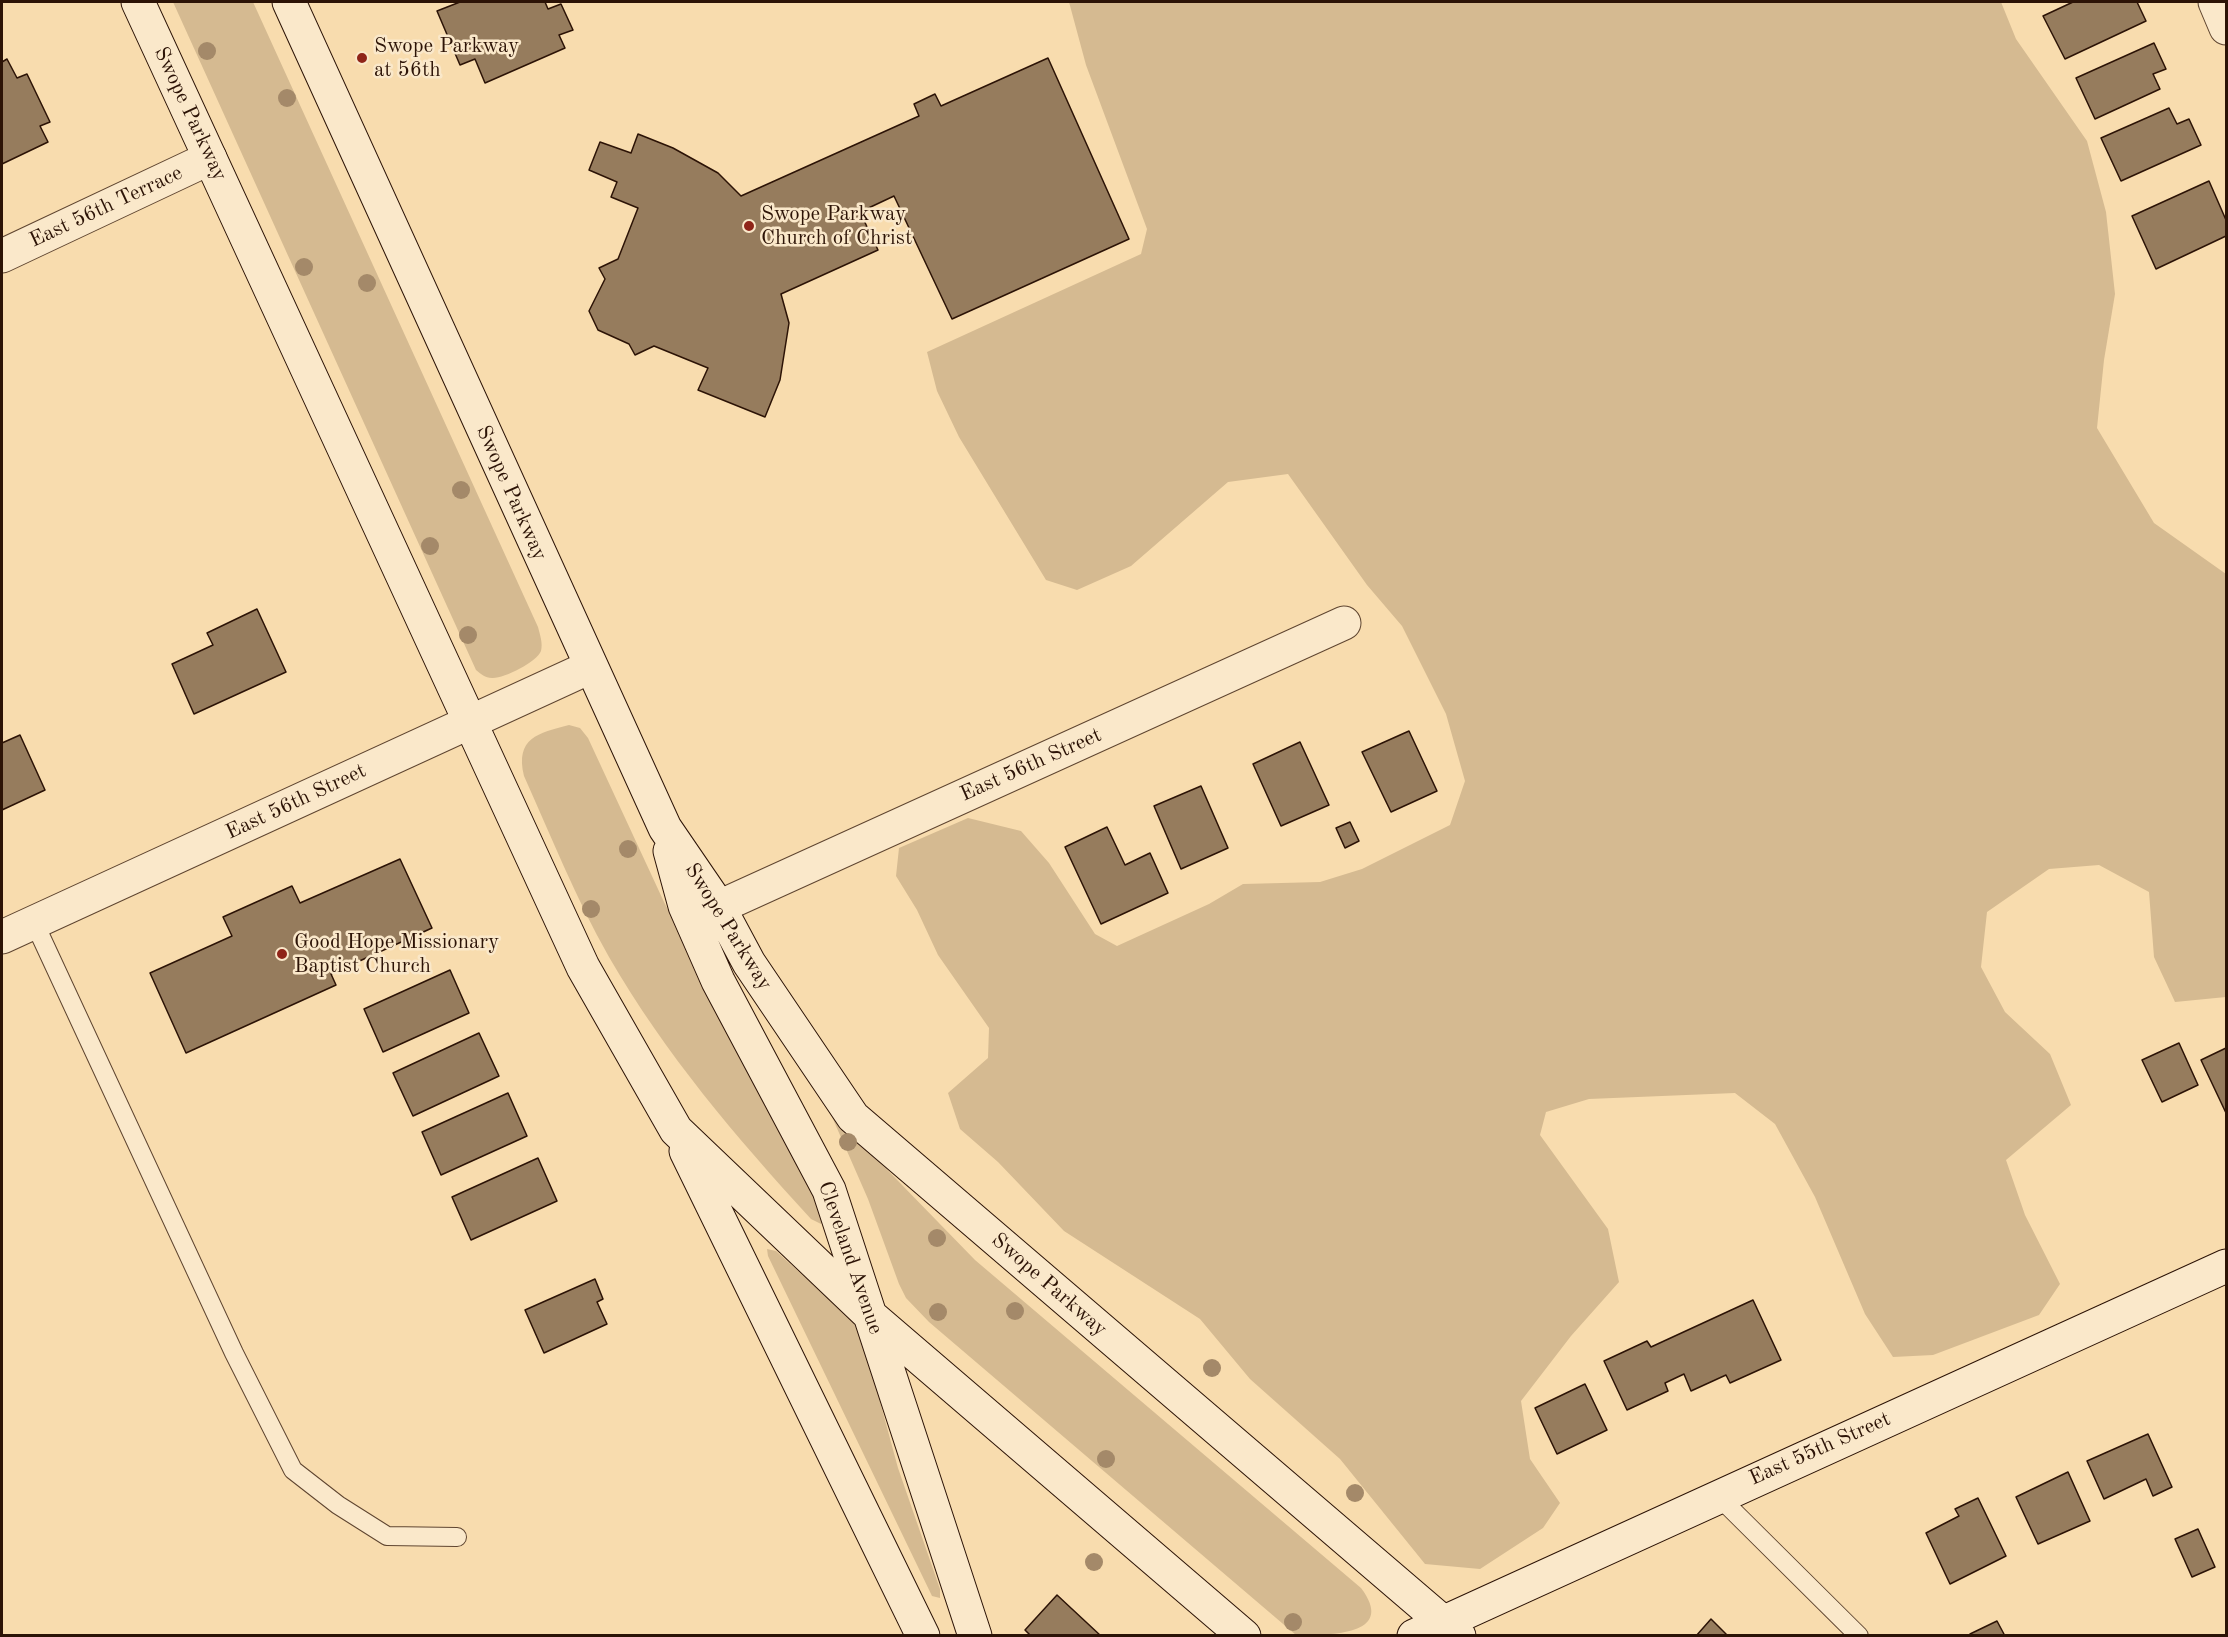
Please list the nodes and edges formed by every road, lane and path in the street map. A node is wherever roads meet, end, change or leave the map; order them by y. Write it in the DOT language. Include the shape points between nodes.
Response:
graph roads {
  1 [pos="138,2"];
  2 [pos="290,2"];
  3 [pos="2215,2"];
  4 [pos="2226,28"];
  5 [pos="210,158"];
  6 [pos="2,256"];
  7 [pos="1344,623"];
  8 [pos="590,667"];
  9 [pos="470,722"];
  10 [pos="664,828"];
  11 [pos="719,907"];
  12 [pos="34,922"];
  13 [pos="2,937"];
  14 [pos="676,1130"];
  15 [pos="2226,1266"];
  16 [pos="872,1317"];
  17 [pos="1718,1495"];
  18 [pos="457,1537"];
  19 [pos="1451,1629"];
  20 [pos="923,1635"];
  21 [pos="975,1635"];
  22 [pos="1244,1635"];
  23 [pos="1414,1635"];
  24 [pos="1859,1635"];
  1 -- 5 [label="main road, Swope Parkway"];
  2 -- 8 [label="main road, Swope Parkway"];
  3 -- 4 [label="main road"];
  5 -- 6 [label="main road, East 56th Terrace"];
  5 -- 9 [label="main road, Swope Parkway"];
  7 -- 11 [label="main road, East 56th Street"];
  8 -- 9 [label="main road, East 56th Street"];
  8 -- 10 [label="main road, Swope Parkway"];
  9 -- 12 [label="main road, East 56th Street"];
  9 -- 14 [label="main road, Swope Parkway" via="582,967"];
  10 -- 11 [label="main road, Swope Parkway"];
  10 -- 16 [label="main road, Cleveland Avenue" via="685,906 718,981 829,1190"];
  11 -- 19 [label="main road, Swope Parkway" via="749,963 854,1117"];
  12 -- 13 [label="main road, East 56th Street"];
  12 -- 18 [label="lane" via="234,1353 293,1470 387,1536"];
  14 -- 16 [label="main road, Swope Parkway"];
  14 -- 20 [label="main road"];
  15 -- 17 [label="main road, East 55th Street"];
  16 -- 21 [label="main road, Cleveland Avenue"];
  16 -- 22 [label="main road, Swope Parkway"];
  17 -- 19 [label="main road, East 55th Street"];
  17 -- 24 [label="lane"];
  19 -- 23 [label="main road, East 55th Street"];
}
